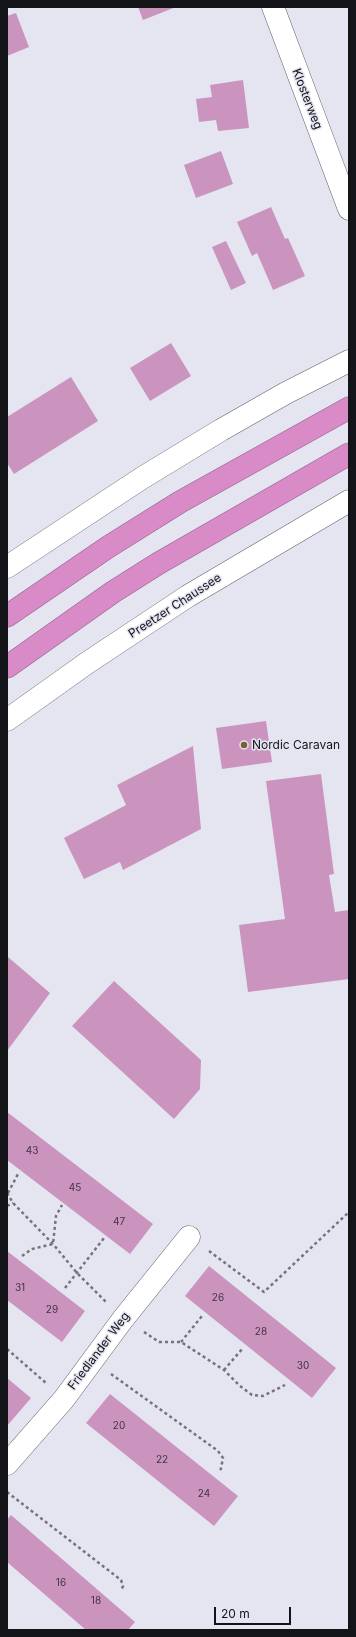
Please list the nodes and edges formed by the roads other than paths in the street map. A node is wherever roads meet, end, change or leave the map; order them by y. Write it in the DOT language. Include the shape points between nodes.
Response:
graph roads {
  1 [pos="273,7"];
  2 [pos="347,196"];
  3 [pos="349,361"];
  4 [pos="349,408"];
  5 [pos="349,454"];
  6 [pos="349,501"];
  7 [pos="7,567"];
  8 [pos="7,616"];
  9 [pos="7,667"];
  10 [pos="7,720"];
  11 [pos="189,1237"];
  12 [pos="7,1464"];
  1 -- 2 [label="street, Klosterweg"];
  3 -- 7 [label="street" via="286,393 148,474"];
  4 -- 8 [label="highway" via="180,502 108,547"];
  5 -- 9 [label="highway" via="159,563"];
  6 -- 10 [label="street, Preetzer Chaussee" via="188,596"];
  11 -- 12 [label="street, Friedlander Weg" via="123,1319 64,1399"];
}
